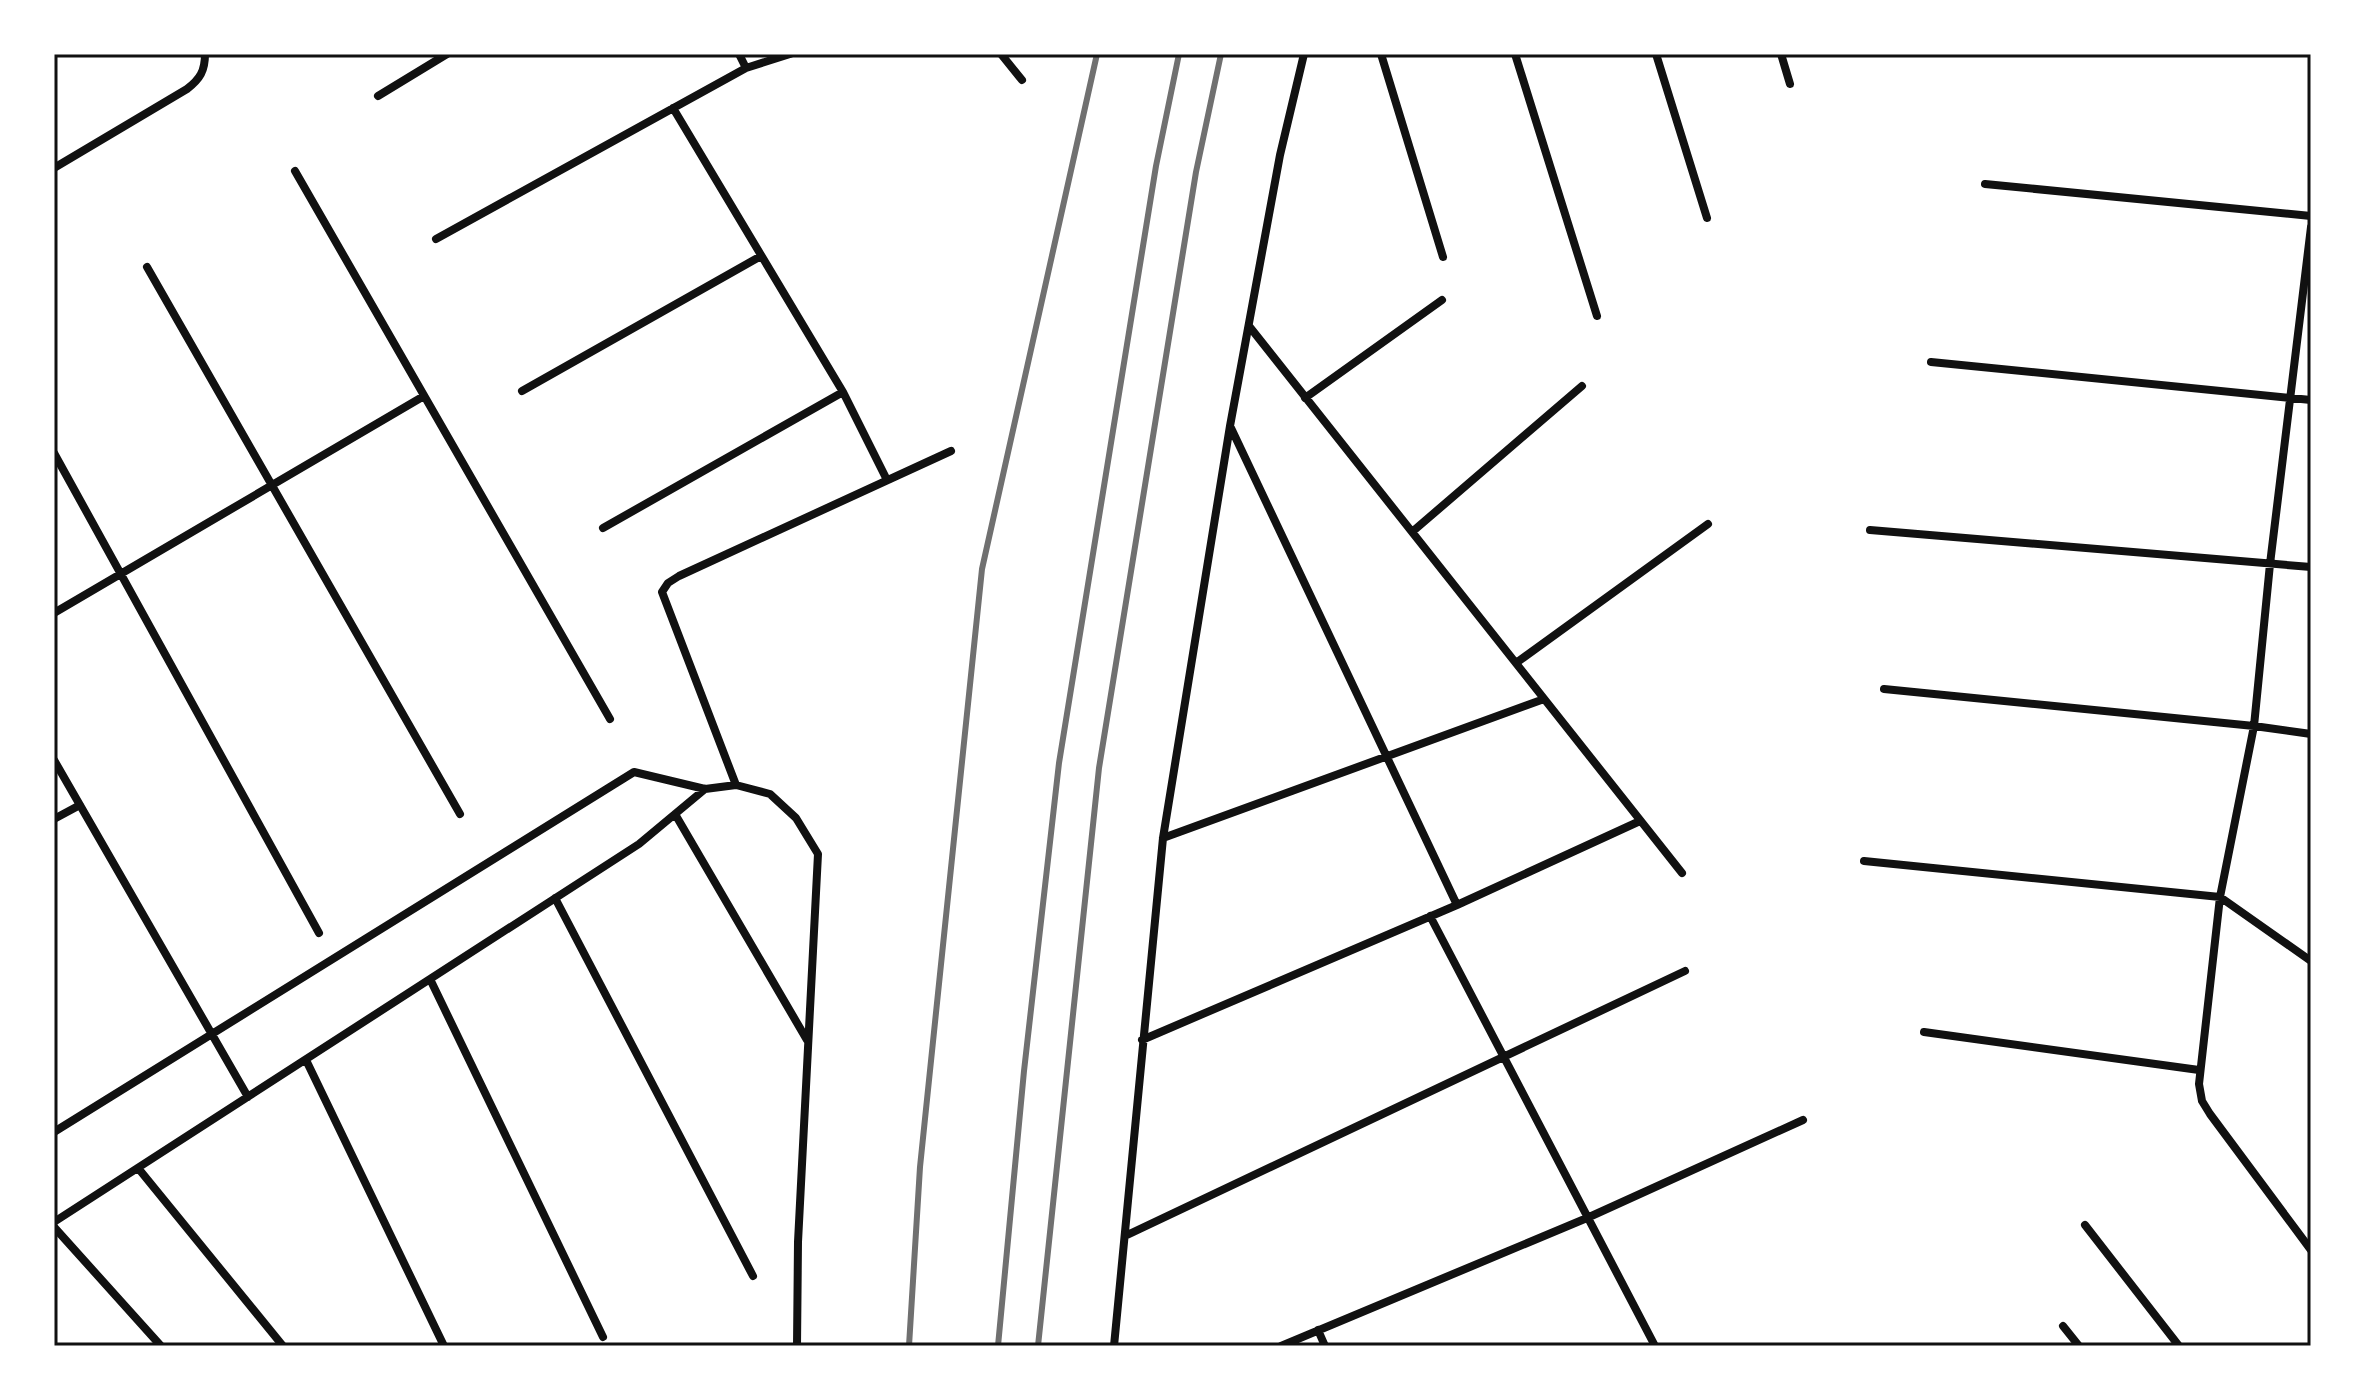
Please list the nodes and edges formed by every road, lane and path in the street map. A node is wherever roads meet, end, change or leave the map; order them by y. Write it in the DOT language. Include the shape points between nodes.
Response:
graph roads {
  1 [pos="205,54"];
  2 [pos="447,54"];
  3 [pos="739,54"];
  4 [pos="790,54"];
  5 [pos="1001,54"];
  6 [pos="1304,54"];
  7 [pos="1381,54"];
  8 [pos="1515,54"];
  9 [pos="1656,54"];
  10 [pos="1781,54"];
  11 [pos="746,68"];
  12 [pos="1022,80"];
  13 [pos="1790,84"];
  14 [pos="378,96"];
  15 [pos="673,108"];
  16 [pos="54,168"];
  17 [pos="295,171"];
  18 [pos="1985,184"];
  19 [pos="2311,216"];
  20 [pos="1707,218"];
  21 [pos="2311,227"];
  22 [pos="436,239"];
  23 [pos="761,256"];
  24 [pos="1443,257"];
  25 [pos="147,267"];
  26 [pos="1442,300"];
  27 [pos="1597,316"];
  28 [pos="1249,326"];
  29 [pos="1931,362"];
  30 [pos="1582,386"];
  31 [pos="522,391"];
  32 [pos="843,392"];
  33 [pos="424,396"];
  34 [pos="1305,398"];
  35 [pos="2290,399"];
  36 [pos="2311,400"];
  37 [pos="1230,426"];
  38 [pos="951,451"];
  39 [pos="54,453"];
  40 [pos="887,480"];
  41 [pos="272,485"];
  42 [pos="1708,524"];
  43 [pos="603,528"];
  44 [pos="1870,530"];
  45 [pos="1412,532"];
  46 [pos="2270,564"];
  47 [pos="2311,567"];
  48 [pos="121,574"];
  49 [pos="54,613"];
  50 [pos="1516,663"];
  51 [pos="1884,689"];
  52 [pos="1544,699"];
  53 [pos="610,719"];
  54 [pos="2254,726"];
  55 [pos="2311,734"];
  56 [pos="1387,757"];
  57 [pos="54,760"];
  58 [pos="736,785"];
  59 [pos="705,789"];
  60 [pos="80,805"];
  61 [pos="460,814"];
  62 [pos="675,814"];
  63 [pos="54,819"];
  64 [pos="1640,821"];
  65 [pos="1163,838"];
  66 [pos="1864,861"];
  67 [pos="1682,873"];
  68 [pos="2220,897"];
  69 [pos="555,898"];
  70 [pos="1457,905"];
  71 [pos="1430,916"];
  72 [pos="319,933"];
  73 [pos="2307,959"];
  74 [pos="2311,968"];
  75 [pos="1685,971"];
  76 [pos="430,979"];
  77 [pos="1924,1032"];
  78 [pos="211,1033"];
  79 [pos="1142,1040"];
  80 [pos="808,1041"];
  81 [pos="1504,1057"];
  82 [pos="306,1060"];
  83 [pos="2199,1070"];
  84 [pos="248,1097"];
  85 [pos="1803,1120"];
  86 [pos="54,1132"];
  87 [pos="138,1168"];
  88 [pos="1587,1218"];
  89 [pos="54,1224"];
  90 [pos="2085,1225"];
  91 [pos="1125,1236"];
  92 [pos="2311,1250"];
  93 [pos="753,1276"];
  94 [pos="2063,1326"];
  95 [pos="1318,1330"];
  96 [pos="603,1337"];
  97 [pos="1654,1344"];
  98 [pos="161,1346"];
  99 [pos="283,1346"];
  100 [pos="444,1346"];
  101 [pos="797,1346"];
  102 [pos="1114,1346"];
  103 [pos="1281,1346"];
  104 [pos="1325,1346"];
  105 [pos="2079,1346"];
  106 [pos="2179,1346"];
  1 -- 16 [label="street" via="199,80"];
  2 -- 14 [label="street"];
  3 -- 11 [label="street"];
  4 -- 11 [label="street"];
  5 -- 12 [label="street"];
  6 -- 28 [label="street"];
  7 -- 24 [label="street"];
  8 -- 27 [label="street"];
  9 -- 20 [label="street"];
  10 -- 13 [label="street"];
  11 -- 15 [label="street"];
  15 -- 22 [label="street"];
  15 -- 23 [label="street"];
  17 -- 33 [label="street"];
  18 -- 19 [label="street"];
  21 -- 35 [label="street"];
  23 -- 31 [label="street"];
  23 -- 32 [label="street"];
  25 -- 41 [label="street"];
  26 -- 34 [label="street"];
  28 -- 34 [label="street"];
  28 -- 37 [label="street"];
  29 -- 35 [label="street"];
  30 -- 45 [label="street"];
  32 -- 40 [label="street"];
  32 -- 43 [label="street"];
  33 -- 41 [label="street"];
  33 -- 53 [label="street"];
  34 -- 45 [label="street"];
  35 -- 36 [label="street"];
  35 -- 46 [label="street"];
  37 -- 56 [label="street"];
  37 -- 65 [label="street"];
  38 -- 40 [label="street"];
  39 -- 48 [label="street"];
  40 -- 58 [label="street" via="679,576 662,592"];
  41 -- 48 [label="street"];
  41 -- 61 [label="street"];
  42 -- 50 [label="street"];
  44 -- 46 [label="street"];
  45 -- 50 [label="street"];
  46 -- 47 [label="street"];
  46 -- 54 [label="street"];
  48 -- 49 [label="street"];
  48 -- 72 [label="street"];
  50 -- 52 [label="street"];
  51 -- 54 [label="street"];
  52 -- 56 [label="street"];
  52 -- 64 [label="street"];
  54 -- 55 [label="street"];
  54 -- 68 [label="street"];
  56 -- 65 [label="street"];
  56 -- 70 [label="street"];
  57 -- 60 [label="street"];
  58 -- 59 [label="street"];
  58 -- 80 [label="street" via="770,794 796,818 818,854"];
  59 -- 62 [label="street"];
  59 -- 78 [label="street" via="634,772"];
  60 -- 63 [label="street"];
  60 -- 78 [label="street"];
  62 -- 69 [label="street"];
  62 -- 80 [label="street"];
  64 -- 67 [label="street"];
  64 -- 70 [label="street"];
  65 -- 79 [label="street"];
  66 -- 68 [label="street"];
  68 -- 73 [label="street"];
  68 -- 83 [label="street"];
  69 -- 76 [label="street"];
  69 -- 93 [label="street"];
  70 -- 71 [label="street"];
  71 -- 79 [label="street"];
  71 -- 81 [label="street"];
  73 -- 74 [label="street"];
  75 -- 81 [label="street"];
  76 -- 82 [label="street"];
  76 -- 96 [label="street"];
  77 -- 83 [label="street"];
  78 -- 84 [label="street"];
  78 -- 86 [label="street"];
  79 -- 91 [label="street"];
  80 -- 101 [label="street"];
  81 -- 88 [label="street"];
  81 -- 91 [label="street"];
  82 -- 84 [label="street"];
  82 -- 100 [label="street"];
  83 -- 92 [label="street" via="2202,1101 2210,1114"];
  84 -- 87 [label="street"];
  85 -- 88 [label="street"];
  87 -- 89 [label="street"];
  87 -- 99 [label="street"];
  88 -- 95 [label="street"];
  88 -- 97 [label="street"];
  89 -- 98 [label="street"];
  90 -- 106 [label="street"];
  91 -- 102 [label="street"];
  94 -- 105 [label="street"];
  95 -- 103 [label="street"];
  95 -- 104 [label="street"];
}
